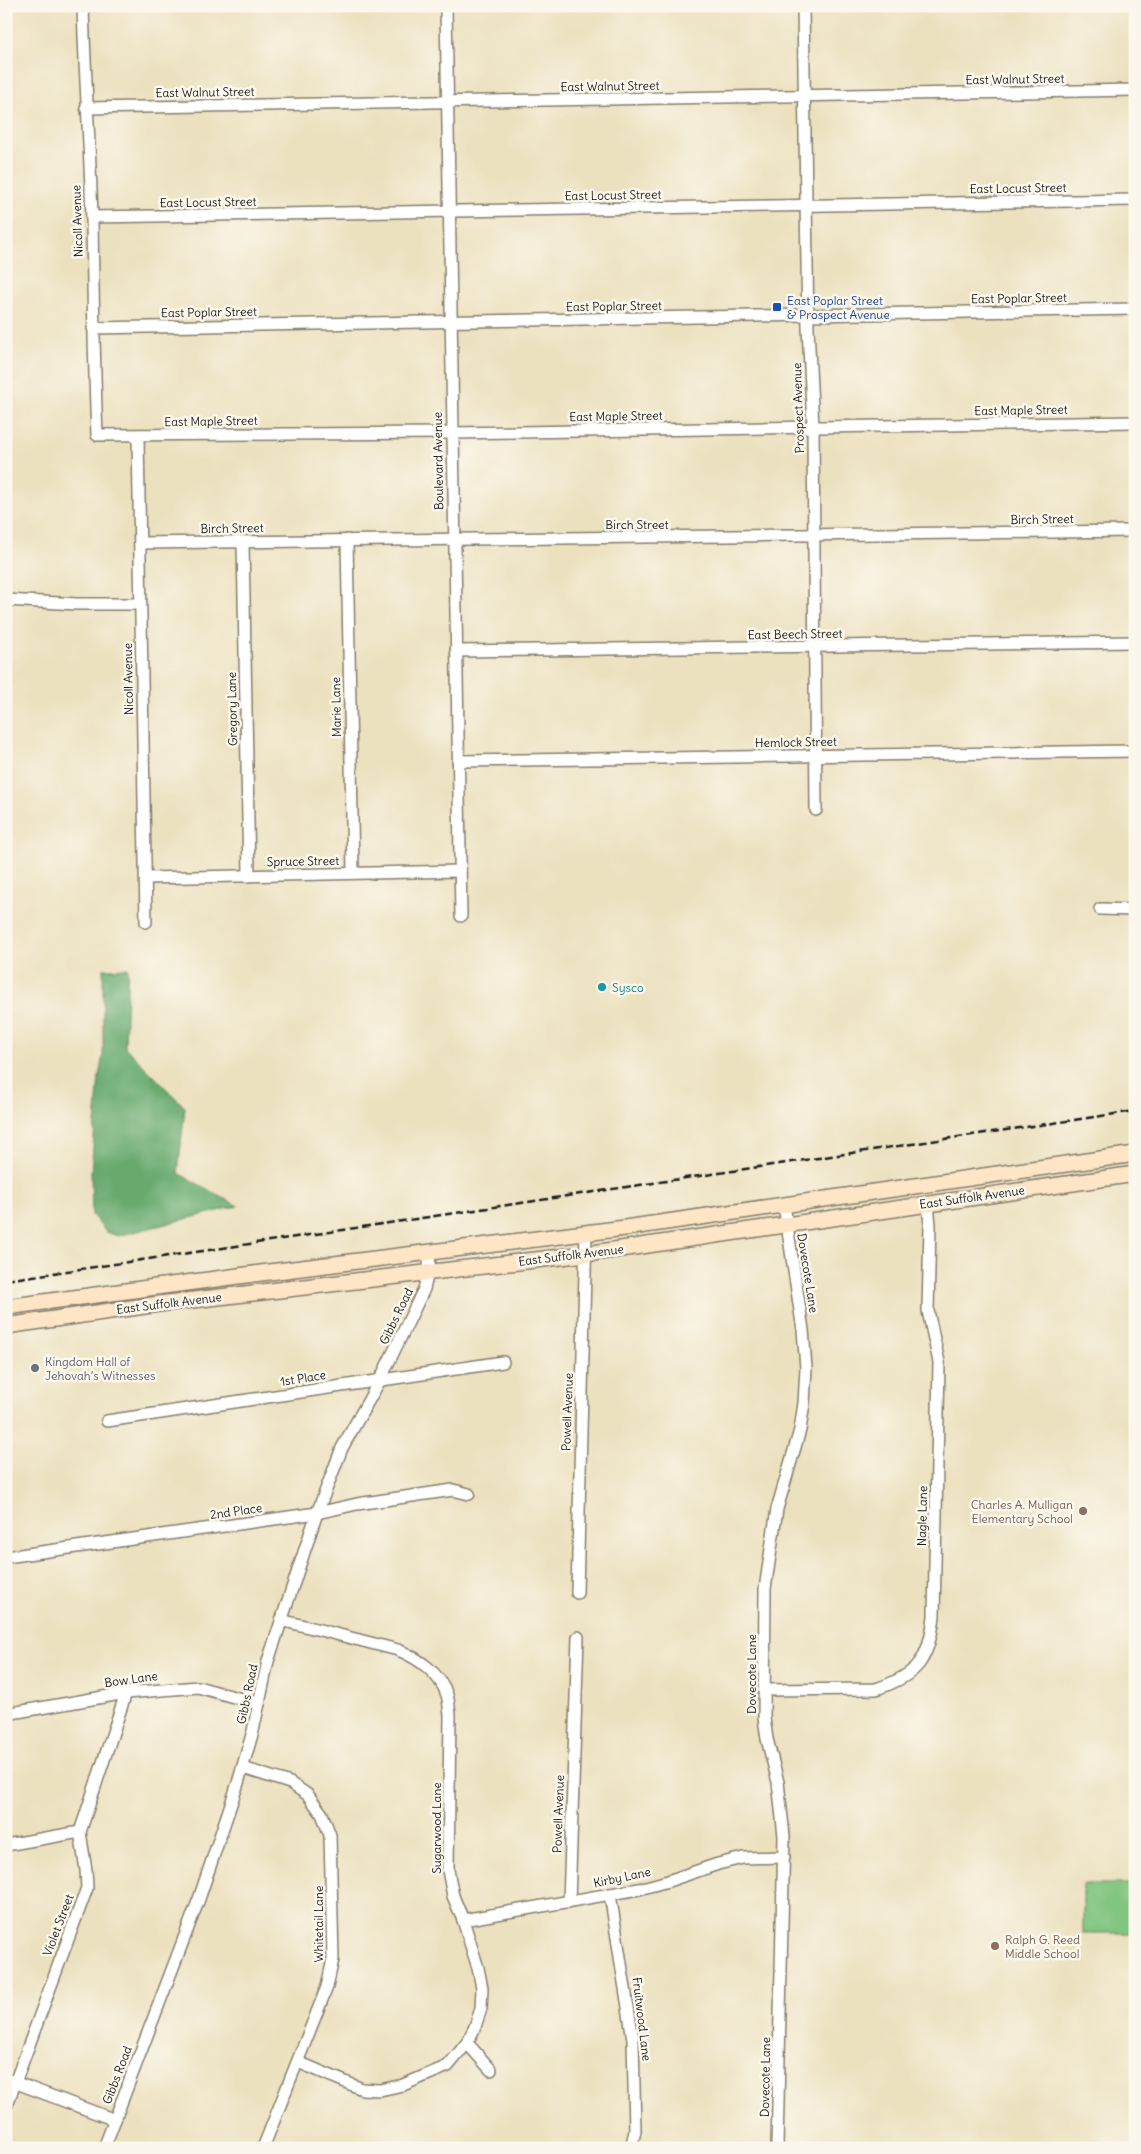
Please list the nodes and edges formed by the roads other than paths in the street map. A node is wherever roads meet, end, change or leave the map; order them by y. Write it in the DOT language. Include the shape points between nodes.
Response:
graph roads {
  1 [pos="83,6"];
  2 [pos="446,6"];
  3 [pos="803,6"];
  4 [pos="1135,90"];
  5 [pos="804,96"];
  6 [pos="446,103"];
  7 [pos="86,108"];
  8 [pos="1135,200"];
  9 [pos="806,206"];
  10 [pos="448,212"];
  11 [pos="92,217"];
  12 [pos="1135,309"];
  13 [pos="808,316"];
  14 [pos="450,322"];
  15 [pos="93,328"];
  16 [pos="1135,422"];
  17 [pos="813,426"];
  18 [pos="452,433"];
  19 [pos="98,435"];
  20 [pos="138,436"];
  21 [pos="1135,531"];
  22 [pos="814,536"];
  23 [pos="454,539"];
  24 [pos="347,540"];
  25 [pos="243,542"];
  26 [pos="140,543"];
  27 [pos="6,600"];
  28 [pos="140,604"];
  29 [pos="1135,642"];
  30 [pos="813,647"];
  31 [pos="456,651"];
  32 [pos="1135,751"];
  33 [pos="815,755"];
  34 [pos="458,761"];
  35 [pos="816,810"];
  36 [pos="460,871"];
  37 [pos="353,873"];
  38 [pos="249,876"];
  39 [pos="146,878"];
  40 [pos="1100,909"];
  41 [pos="1135,910"];
  42 [pos="461,916"];
  43 [pos="146,922"];
  44 [pos="1135,1154"];
  45 [pos="1135,1174"];
  46 [pos="928,1204"];
  47 [pos="784,1205"];
  48 [pos="786,1225"];
  49 [pos="586,1233"];
  50 [pos="430,1253"];
  51 [pos="586,1254"];
  52 [pos="428,1273"];
  53 [pos="6,1307"];
  54 [pos="6,1326"];
  55 [pos="503,1362"];
  56 [pos="380,1380"];
  57 [pos="107,1421"];
  58 [pos="469,1494"];
  59 [pos="316,1513"];
  60 [pos="6,1557"];
  61 [pos="577,1593"];
  62 [pos="281,1620"];
  63 [pos="578,1637"];
  64 [pos="764,1690"];
  65 [pos="126,1694"];
  66 [pos="259,1704"];
  67 [pos="6,1714"];
  68 [pos="243,1768"];
  69 [pos="80,1832"];
  70 [pos="6,1846"];
  71 [pos="784,1857"];
  72 [pos="610,1894"];
  73 [pos="569,1902"];
  74 [pos="463,1920"];
  75 [pos="467,2043"];
  76 [pos="298,2062"];
  77 [pos="491,2070"];
  78 [pos="11,2080"];
  79 [pos="6,2107"];
  80 [pos="114,2120"];
  81 [pos="104,2148"];
  82 [pos="263,2148"];
  83 [pos="631,2148"];
  84 [pos="778,2148"];
  1 -- 7 [label="street, Nicoll Avenue"];
  2 -- 6 [label="street, Boulevard Avenue"];
  3 -- 5 [label="street, Prospect Avenue"];
  4 -- 5 [label="street, East Walnut Street"];
  5 -- 6 [label="street, East Walnut Street"];
  5 -- 9 [label="street, Prospect Avenue"];
  6 -- 7 [label="street, East Walnut Street"];
  6 -- 10 [label="street, Boulevard Avenue"];
  7 -- 11 [label="street, Nicoll Avenue"];
  8 -- 9 [label="street, East Locust Street"];
  9 -- 10 [label="street, East Locust Street"];
  9 -- 13 [label="street, Prospect Avenue"];
  10 -- 11 [label="street, East Locust Street"];
  10 -- 14 [label="street, Boulevard Avenue"];
  11 -- 15 [label="street, Nicoll Avenue"];
  12 -- 13 [label="street, East Poplar Street"];
  13 -- 14 [label="street, East Poplar Street"];
  13 -- 17 [label="street, Prospect Avenue"];
  14 -- 15 [label="street, East Poplar Street"];
  14 -- 18 [label="street, Boulevard Avenue"];
  15 -- 19 [label="street, Nicoll Avenue"];
  16 -- 17 [label="street, East Maple Street"];
  17 -- 18 [label="street, East Maple Street"];
  17 -- 22 [label="street, Prospect Avenue"];
  18 -- 20 [label="street, East Maple Street"];
  18 -- 23 [label="street, Boulevard Avenue"];
  19 -- 20 [label="street, East Maple Street"];
  20 -- 26 [label="street, Nicoll Avenue"];
  21 -- 22 [label="street, Birch Street"];
  22 -- 23 [label="street, Birch Street"];
  22 -- 30 [label="street, Prospect Avenue"];
  23 -- 24 [label="street, Birch Street"];
  23 -- 31 [label="street, Boulevard Avenue"];
  24 -- 25 [label="street, Birch Street"];
  24 -- 37 [label="street, Marie Lane"];
  25 -- 26 [label="street, Birch Street"];
  25 -- 38 [label="street, Gregory Lane"];
  26 -- 28 [label="street, Nicoll Avenue"];
  27 -- 28 [label="street"];
  28 -- 39 [label="street, Nicoll Avenue"];
  29 -- 30 [label="street, East Beech Street"];
  30 -- 31 [label="street, East Beech Street"];
  30 -- 33 [label="street, Prospect Avenue"];
  31 -- 34 [label="street, Boulevard Avenue"];
  32 -- 33 [label="street, Hemlock Street"];
  33 -- 34 [label="street, Hemlock Street"];
  33 -- 35 [label="street, Prospect Avenue"];
  34 -- 36 [label="street, Boulevard Avenue"];
  36 -- 37 [label="street, Spruce Street"];
  36 -- 42 [label="street, Boulevard Avenue"];
  37 -- 38 [label="street, Spruce Street"];
  38 -- 39 [label="street, Spruce Street"];
  39 -- 43 [label="street, Nicoll Avenue"];
  40 -- 41 [label="street"];
  44 -- 47 [label="main road, East Suffolk Avenue"];
  45 -- 46 [label="main road, East Suffolk Avenue"];
  46 -- 48 [label="main road, East Suffolk Avenue"];
  46 -- 64 [label="street, Nagle Lane" via="928,1311 938,1362 934,1616 925,1657 894,1684 876,1689"];
  47 -- 48 [label="street, Dovecote Lane"];
  47 -- 49 [label="main road, East Suffolk Avenue"];
  48 -- 51 [label="main road, East Suffolk Avenue"];
  48 -- 64 [label="street, Dovecote Lane" via="806,1368 804,1403 794,1457 777,1508 765,1589"];
  49 -- 50 [label="main road, East Suffolk Avenue"];
  49 -- 51 [label="street, Powell Avenue"];
  50 -- 52 [label="street, Gibbs Road"];
  50 -- 53 [label="main road, East Suffolk Avenue"];
  51 -- 52 [label="main road, East Suffolk Avenue"];
  51 -- 61 [label="street, Powell Avenue"];
  52 -- 54 [label="main road, East Suffolk Avenue" via="159,1304"];
  52 -- 56 [label="street, Gibbs Road" via="416,1308"];
  55 -- 56 [label="street, 1st Place"];
  56 -- 57 [label="street, 1st Place"];
  56 -- 59 [label="street, Gibbs Road" via="342,1448"];
  58 -- 59 [label="street, 2nd Place" via="453,1490"];
  59 -- 60 [label="street, 2nd Place"];
  59 -- 62 [label="street, Gibbs Road"];
  62 -- 66 [label="street, Gibbs Road"];
  62 -- 74 [label="street, Sugarwood Lane" via="398,1650 417,1658 437,1677 447,1695 450,1716 448,1870 453,1896"];
  63 -- 73 [label="street, Powell Avenue"];
  64 -- 71 [label="street, Dovecote Lane" via="767,1739 782,1811"];
  65 -- 66 [label="street, Bow Lane" via="198,1687"];
  65 -- 67 [label="street, Bow Lane"];
  65 -- 69 [label="street, Violet Street"];
  66 -- 68 [label="street, Gibbs Road"];
  68 -- 76 [label="street, Whitetail Lane" via="290,1783 308,1795 322,1814 330,1835 333,1959"];
  68 -- 80 [label="street, Gibbs Road" via="199,1899"];
  69 -- 70 [label="street"];
  69 -- 78 [label="street, Violet Street" via="87,1888"];
  71 -- 72 [label="street, Kirby Lane" via="743,1858 668,1881"];
  71 -- 84 [label="street, Dovecote Lane"];
  72 -- 73 [label="street, Kirby Lane"];
  72 -- 83 [label="street, Fruitwood Lane" via="633,2039 635,2131"];
  73 -- 74 [label="street, Kirby Lane"];
  74 -- 75 [label="street, Sugarwood Lane" via="482,1988 481,2008"];
  75 -- 76 [label="street, Sugarwood Lane" via="448,2066 403,2085 380,2090 362,2089"];
  75 -- 77 [label="street"];
  76 -- 82 [label="street, Whitetail Lane"];
  78 -- 79 [label="street, Violet Street"];
  78 -- 80 [label="street"];
  80 -- 81 [label="street, Gibbs Road"];
}
